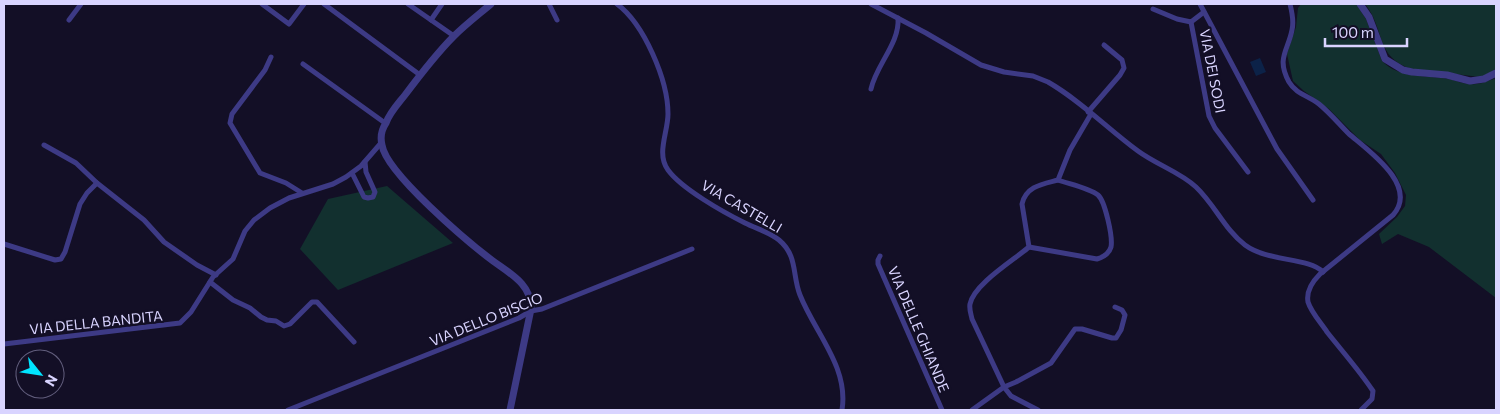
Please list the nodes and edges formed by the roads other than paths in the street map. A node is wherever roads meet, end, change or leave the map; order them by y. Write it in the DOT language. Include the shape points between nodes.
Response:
graph roads {
  1 [pos="81,4"];
  2 [pos="262,4"];
  3 [pos="304,4"];
  4 [pos="324,4"];
  5 [pos="408,4"];
  6 [pos="442,4"];
  7 [pos="491,4"];
  8 [pos="549,4"];
  9 [pos="617,4"];
  10 [pos="870,4"];
  11 [pos="1200,4"];
  12 [pos="1290,4"];
  13 [pos="1360,4"];
  14 [pos="1153,9"];
  15 [pos="1204,12"];
  16 [pos="898,18"];
  17 [pos="69,20"];
  18 [pos="431,20"];
  19 [pos="557,20"];
  20 [pos="1191,22"];
  21 [pos="454,36"];
  22 [pos="1104,45"];
  23 [pos="271,57"];
  24 [pos="303,64"];
  25 [pos="1496,73"];
  26 [pos="420,75"];
  27 [pos="871,89"];
  28 [pos="1090,113"];
  29 [pos="386,123"];
  30 [pos="381,143"];
  31 [pos="44,146"];
  32 [pos="365,162"];
  33 [pos="1248,172"];
  34 [pos="352,173"];
  35 [pos="1058,180"];
  36 [pos="97,183"];
  37 [pos="302,193"];
  38 [pos="1312,200"];
  39 [pos="4,244"];
  40 [pos="1030,247"];
  41 [pos="692,249"];
  42 [pos="880,256"];
  43 [pos="1323,272"];
  44 [pos="216,275"];
  45 [pos="210,282"];
  46 [pos="1114,307"];
  47 [pos="531,311"];
  48 [pos="354,342"];
  49 [pos="4,344"];
  50 [pos="1004,387"];
  51 [pos="288,410"];
  52 [pos="510,410"];
  53 [pos="842,410"];
  54 [pos="942,410"];
  55 [pos="972,410"];
  56 [pos="1038,410"];
  57 [pos="1361,410"];
  1 -- 17 [label="street"];
  2 -- 3 [label="street" via="290,24"];
  4 -- 26 [label="street"];
  5 -- 18 [label="street"];
  6 -- 18 [label="street"];
  7 -- 21 [label="street"];
  8 -- 19 [label="street"];
  9 -- 53 [label="street, VIA CASTELLI" via="640,28 663,83 668,115 662,153 665,166 704,199 769,234 786,247 802,299 837,367 844,392"];
  10 -- 16 [label="street"];
  11 -- 15 [label="street"];
  12 -- 43 [label="street" via="1292,29 1283,61 1289,82 1320,105 1380,160 1394,179 1401,197 1393,215"];
  13 -- 25 [label="street" via="1369,17 1385,58 1404,70 1447,74 1470,81"];
  14 -- 20 [label="street, VIA DEI SODI"];
  15 -- 20 [label="street, VIA DEI SODI"];
  15 -- 38 [label="street" via="1277,149"];
  16 -- 27 [label="street" via="896,34"];
  16 -- 28 [label="street" via="987,68 1045,80"];
  18 -- 21 [label="street"];
  20 -- 33 [label="street, VIA DEI SODI" via="1211,121"];
  21 -- 26 [label="street"];
  22 -- 28 [label="street" via="1122,60 1124,68"];
  23 -- 37 [label="street" via="232,114 230,123 260,173"];
  24 -- 29 [label="street"];
  26 -- 29 [label="street"];
  28 -- 35 [label="street"];
  28 -- 43 [label="street" via="1145,156 1195,186 1248,248 1266,256 1316,266"];
  29 -- 30 [label="street"];
  30 -- 32 [label="street, VIA DELLA BANDITA"];
  30 -- 47 [label="street" via="396,170 430,206 523,284"];
  31 -- 36 [label="street" via="73,161"];
  32 -- 34 [label="street, VIA DELLA BANDITA"];
  32 -- 34 [label="street" via="375,192 373,197 364,197"];
  34 -- 37 [label="street, VIA DELLA BANDITA"];
  35 -- 40 [label="street" via="1035,186 1024,197 1022,204"];
  35 -- 40 [label="street" via="1094,192 1102,199 1110,250 1097,258"];
  36 -- 39 [label="street" via="82,201 61,259"];
  36 -- 44 [label="street" via="144,220 164,242"];
  37 -- 44 [label="street, VIA DELLA BANDITA" via="280,202 254,220 245,231 234,257"];
  40 -- 50 [label="street" via="982,286 970,305 972,319"];
  41 -- 47 [label="street, VIA DELLO BISCIO"];
  42 -- 54 [label="street, VIA DELLE GHIANDE" via="878,264"];
  43 -- 57 [label="street" via="1310,288 1308,302 1373,391 1372,399"];
  44 -- 45 [label="street, VIA DELLA BANDITA"];
  45 -- 48 [label="street" via="261,318 286,326 311,303 317,302"];
  45 -- 49 [label="street, VIA DELLA BANDITA" via="191,312 177,324"];
  46 -- 50 [label="street" via="1125,315 1116,338 1076,329 1049,364"];
  47 -- 51 [label="street, VIA DELLO BISCIO"];
  47 -- 52 [label="street"];
  50 -- 55 [label="street"];
  50 -- 56 [label="street" via="1011,396"];
}
